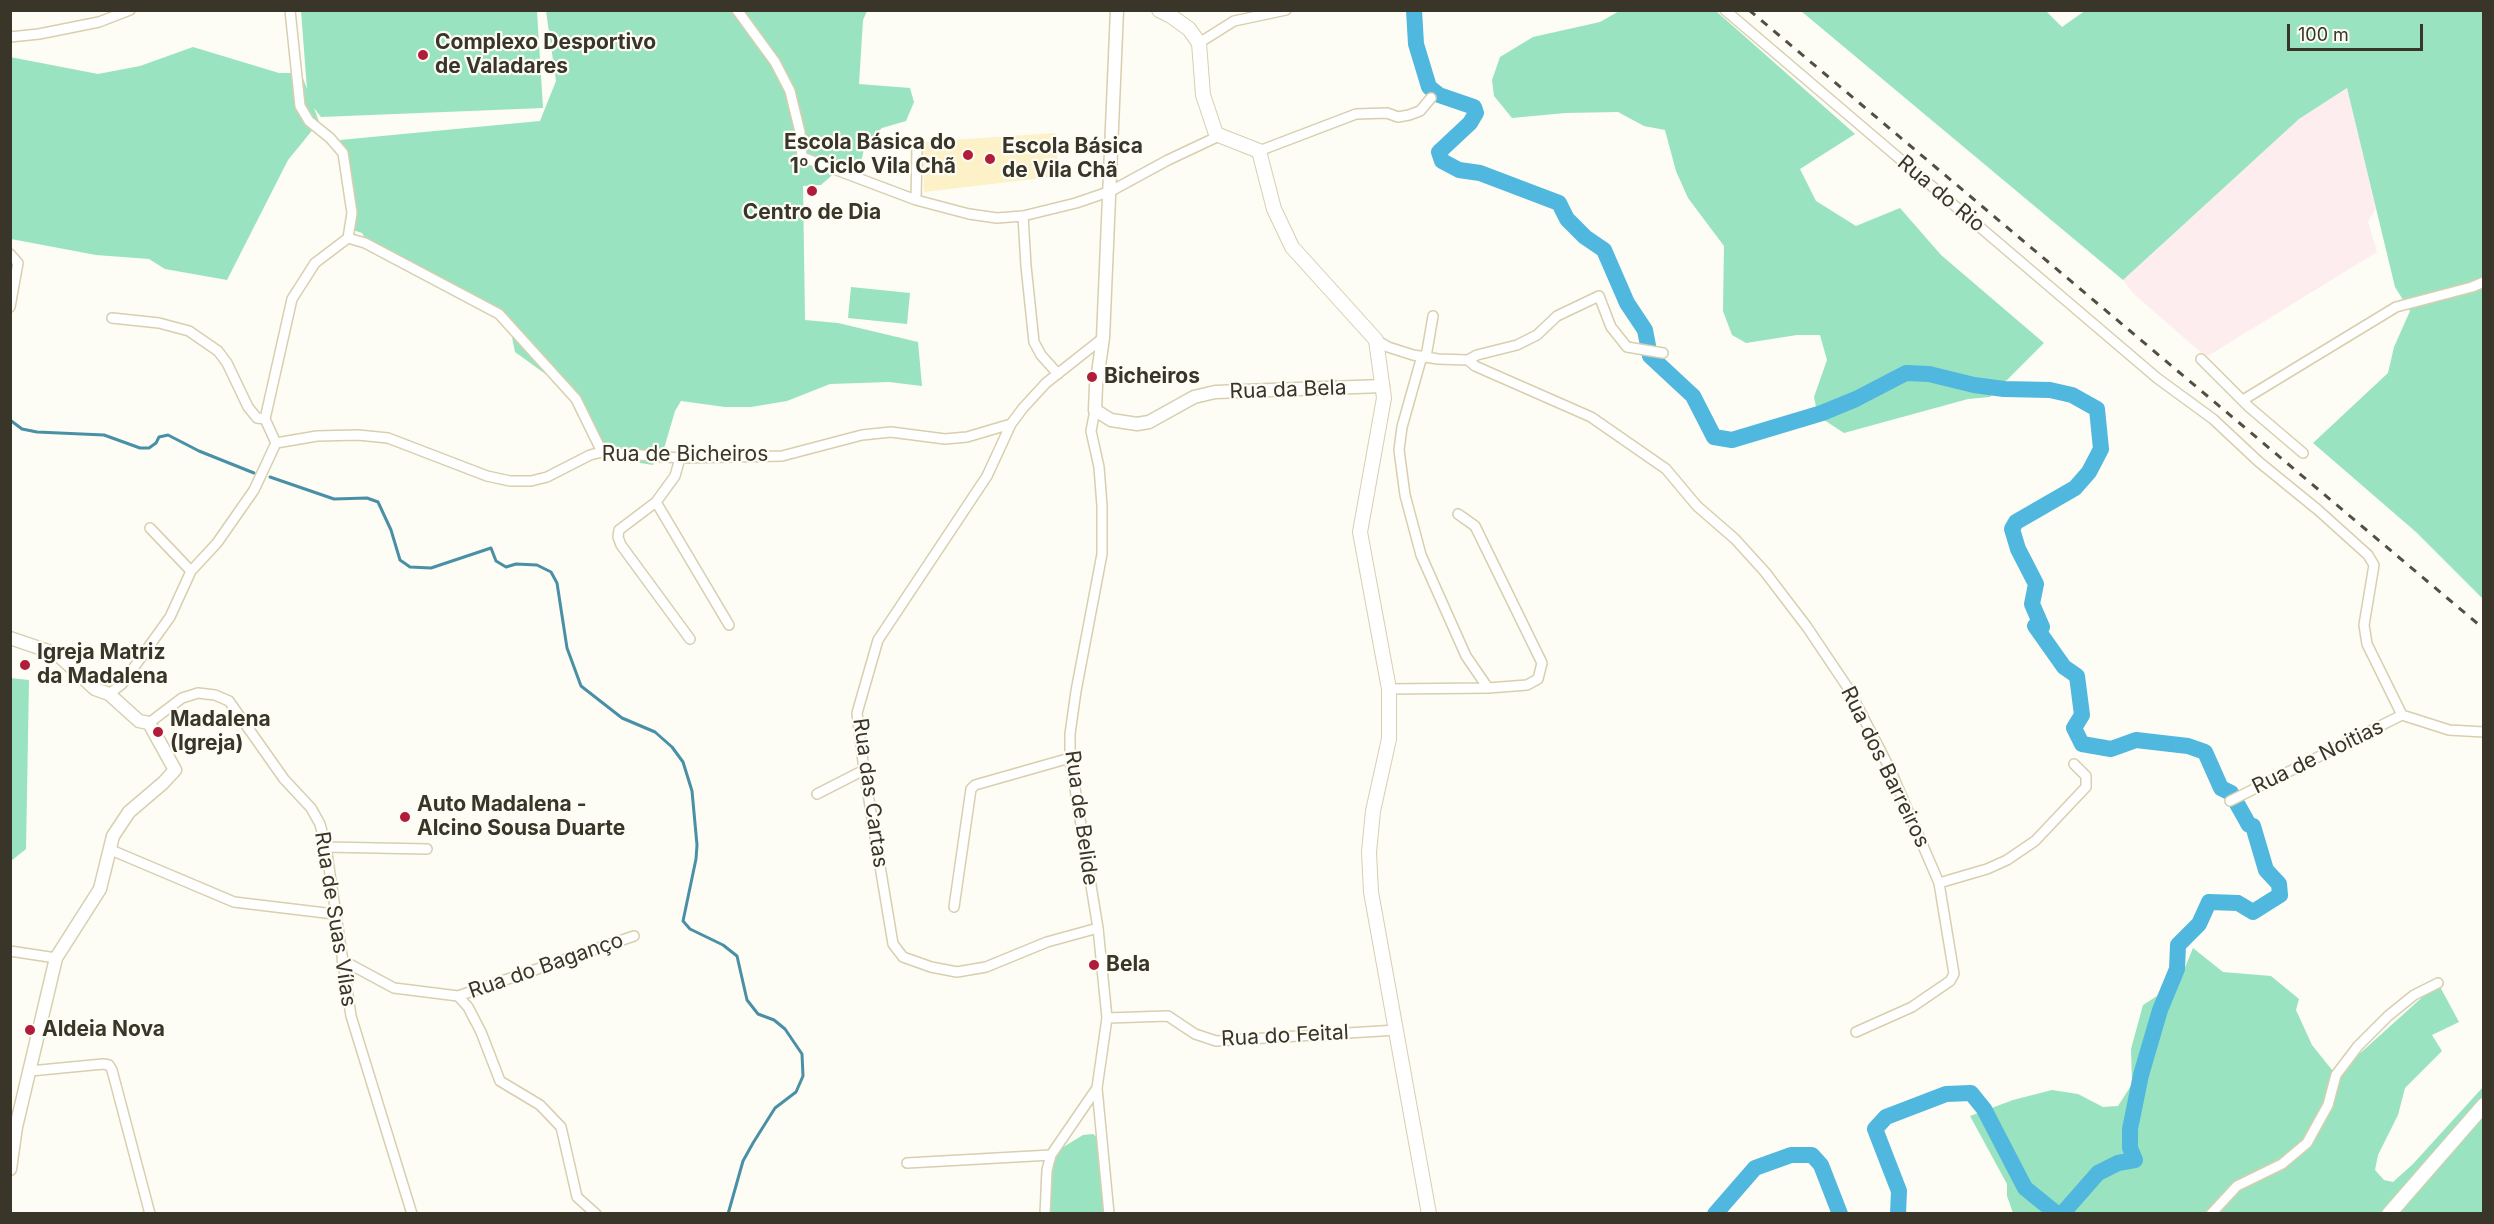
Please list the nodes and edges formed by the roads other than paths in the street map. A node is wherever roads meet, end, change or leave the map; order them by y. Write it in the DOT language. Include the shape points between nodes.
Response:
graph roads {
  1 [pos="130,10"];
  2 [pos="290,10"];
  3 [pos="737,10"];
  4 [pos="1117,10"];
  5 [pos="1159,10"];
  6 [pos="1286,10"];
  7 [pos="1725,10"];
  8 [pos="10,37"];
  9 [pos="1199,44"];
  10 [pos="1431,98"];
  11 [pos="1219,136"];
  12 [pos="916,147"];
  13 [pos="1259,151"];
  14 [pos="1111,191"];
  15 [pos="916,200"];
  16 [pos="1023,216"];
  17 [pos="348,238"];
  18 [pos="10,254"];
  19 [pos="2484,282"];
  20 [pos="10,307"];
  21 [pos="1433,316"];
  22 [pos="112,318"];
  23 [pos="1103,338"];
  24 [pos="1376,340"];
  25 [pos="1659,352"];
  26 [pos="1424,357"];
  27 [pos="2201,359"];
  28 [pos="1468,360"];
  29 [pos="1058,374"];
  30 [pos="1383,386"];
  31 [pos="2243,400"];
  32 [pos="1095,410"];
  33 [pos="265,419"];
  34 [pos="1011,424"];
  35 [pos="276,443"];
  36 [pos="602,452"];
  37 [pos="2303,453"];
  38 [pos="680,458"];
  39 [pos="656,502"];
  40 [pos="1458,514"];
  41 [pos="150,528"];
  42 [pos="191,571"];
  43 [pos="729,625"];
  44 [pos="10,638"];
  45 [pos="690,639"];
  46 [pos="1488,688"];
  47 [pos="1389,689"];
  48 [pos="109,694"];
  49 [pos="2402,715"];
  50 [pos="149,723"];
  51 [pos="2484,732"];
  52 [pos="1070,758"];
  53 [pos="2074,764"];
  54 [pos="864,770"];
  55 [pos="817,794"];
  56 [pos="2232,799"];
  57 [pos="326,847"];
  58 [pos="427,849"];
  59 [pos="111,850"];
  60 [pos="1939,883"];
  61 [pos="954,907"];
  62 [pos="334,915"];
  63 [pos="1098,928"];
  64 [pos="634,936"];
  65 [pos="10,951"];
  66 [pos="56,958"];
  67 [pos="342,960"];
  68 [pos="2438,983"];
  69 [pos="458,996"];
  70 [pos="1107,1018"];
  71 [pos="1397,1030"];
  72 [pos="1856,1032"];
  73 [pos="30,1071"];
  74 [pos="1097,1088"];
  75 [pos="2484,1106"];
  76 [pos="1051,1155"];
  77 [pos="907,1163"];
  78 [pos="10,1169"];
  79 [pos="150,1214"];
  80 [pos="412,1214"];
  81 [pos="596,1214"];
  82 [pos="1045,1214"];
  83 [pos="1109,1214"];
  84 [pos="1429,1214"];
  85 [pos="2211,1214"];
  86 [pos="2389,1214"];
  1 -- 8 [label="street" via="99,22"];
  2 -- 17 [label="street" via="300,105 309,121 343,153 352,213"];
  3 -- 15 [label="street" via="775,62 790,91 802,157"];
  4 -- 14 [label="street"];
  5 -- 9 [label="main road" via="1189,28"];
  6 -- 9 [label="street" via="1234,21"];
  7 -- 49 [label="street, Rua do Rio" via="2157,378 2213,419 2368,555 2374,566 2364,626 2367,644"];
  9 -- 11 [label="main road" via="1203,95"];
  10 -- 13 [label="street" via="1420,111 1409,115 1356,114"];
  11 -- 13 [label="main road"];
  11 -- 14 [label="street"];
  12 -- 15 [label="street"];
  13 -- 24 [label="main road" via="1274,210 1292,247"];
  14 -- 16 [label="street"];
  14 -- 23 [label="street"];
  15 -- 16 [label="street" via="997,219"];
  16 -- 29 [label="street" via="1034,342"];
  17 -- 33 [label="street" via="315,263 292,299"];
  17 -- 36 [label="street" via="365,243 499,314 576,399"];
  18 -- 20 [label="street" via="18,263"];
  19 -- 31 [label="street" via="2396,307"];
  21 -- 26 [label="street"];
  22 -- 33 [label="street" via="189,331 218,351 248,407 257,418"];
  23 -- 29 [label="street"];
  23 -- 32 [label="street"];
  24 -- 26 [label="street, Rua dos Barreiros"];
  24 -- 30 [label="main road"];
  25 -- 28 [label="street" via="1627,347 1611,327 1599,296 1557,316 1537,335 1517,345"];
  26 -- 28 [label="street, Rua dos Barreiros"];
  26 -- 46 [label="street" via="1402,427 1399,450 1405,495 1421,555 1466,656"];
  27 -- 31 [label="street"];
  28 -- 60 [label="street, Rua dos Barreiros" via="1592,417 1666,469 1697,506 1736,539 1807,627 1848,688 1890,769"];
  29 -- 34 [label="street"];
  30 -- 32 [label="street, Rua da Bela" via="1215,392 1194,397 1149,423 1137,424 1111,420"];
  30 -- 47 [label="main road" via="1383,408 1360,532"];
  31 -- 37 [label="street"];
  32 -- 52 [label="street, Rua de Belide" via="1091,431 1099,467 1102,554 1076,691"];
  33 -- 35 [label="street"];
  34 -- 38 [label="street, Rua de Bicheiros" via="967,437 945,439 891,432 862,435 782,456"];
  34 -- 54 [label="street, Rua das Cartas" via="987,476 878,640 857,713"];
  35 -- 36 [label="street, Rua de Bicheiros" via="327,436 388,438 510,482 547,477"];
  35 -- 42 [label="street" via="254,490 217,543"];
  36 -- 38 [label="street, Rua de Bicheiros"];
  38 -- 39 [label="street" via="675,476"];
  39 -- 43 [label="street"];
  39 -- 45 [label="street" via="620,530 618,537"];
  40 -- 46 [label="street" via="1475,526 1542,663 1538,679 1527,686"];
  41 -- 42 [label="street"];
  42 -- 48 [label="street" via="170,617 122,684"];
  44 -- 48 [label="street" via="57,654 95,689"];
  46 -- 47 [label="street"];
  47 -- 71 [label="main road" via="1389,739 1373,811 1370,852 1371,892"];
  48 -- 50 [label="street" via="139,721"];
  49 -- 51 [label="street" via="2449,730"];
  49 -- 56 [label="street, Rua de Noitias"];
  50 -- 57 [label="street, Rua de Suas Vílas" via="182,698 198,693 229,701 284,779 310,808 320,824"];
  50 -- 59 [label="street" via="175,770 129,812 113,836"];
  52 -- 61 [label="street" via="971,789"];
  52 -- 63 [label="street, Rua de Belide"];
  53 -- 60 [label="street" via="2086,776 2086,788 2035,841 1987,869"];
  54 -- 55 [label="street"];
  54 -- 63 [label="street, Rua das Cartas" via="893,944 903,957 957,972 986,967 1047,942"];
  57 -- 58 [label="street"];
  57 -- 62 [label="street, Rua de Suas Vílas"];
  59 -- 62 [label="street" via="234,902"];
  59 -- 66 [label="street" via="100,889"];
  60 -- 72 [label="street, Rua dos Barreiros" via="1954,974 1950,981 1912,1007"];
  62 -- 67 [label="street, Rua de Suas Vílas"];
  63 -- 70 [label="street, Rua de Belide"];
  64 -- 69 [label="street, Rua do Baganço"];
  65 -- 66 [label="street"];
  66 -- 73 [label="street"];
  67 -- 69 [label="street" via="394,988"];
  67 -- 80 [label="street, Rua de Suas Vílas" via="351,1016"];
  68 -- 85 [label="street" via="2396,1009 2358,1046 2336,1075 2328,1105 2307,1143 2282,1164 2237,1186"];
  69 -- 81 [label="street" via="481,1032 500,1081 540,1105 561,1127 577,1197"];
  70 -- 71 [label="street, Rua do Feital" via="1168,1016 1195,1034 1216,1041"];
  70 -- 74 [label="street, Rua de Belide"];
  71 -- 84 [label="main road"];
  73 -- 78 [label="street"];
  73 -- 79 [label="street" via="109,1065"];
  74 -- 76 [label="street, Rua de Belide"];
  74 -- 83 [label="street"];
  75 -- 86 [label="main road"];
  76 -- 77 [label="street"];
  76 -- 82 [label="street, Rua de Belide"];
}
